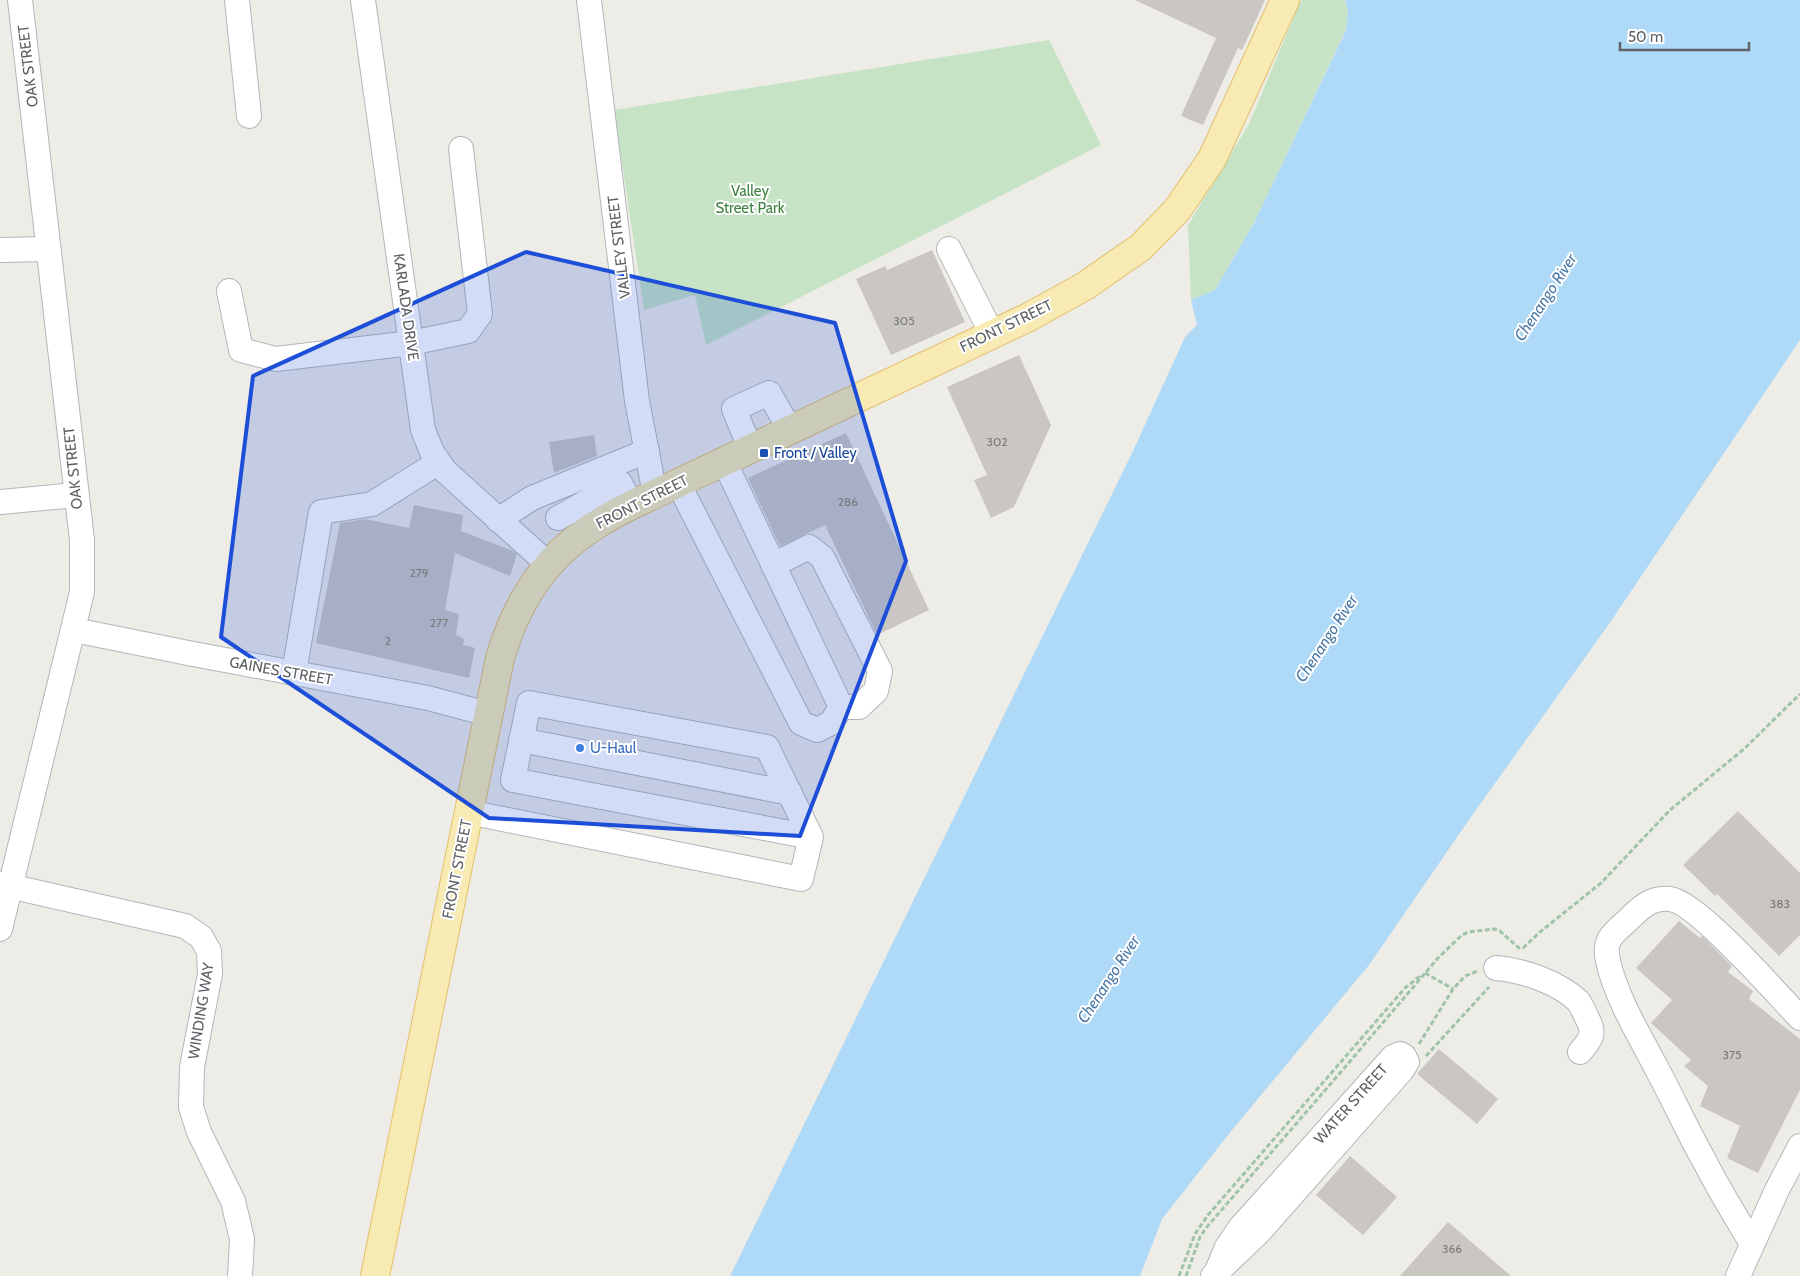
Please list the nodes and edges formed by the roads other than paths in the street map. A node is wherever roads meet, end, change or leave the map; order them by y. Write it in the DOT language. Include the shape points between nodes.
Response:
graph roads {
  1 [pos="20,0"];
  2 [pos="237,0"];
  3 [pos="363,0"];
  4 [pos="589,0"];
  5 [pos="1284,0"];
  6 [pos="249,116"];
  7 [pos="461,149"];
  8 [pos="48,249"];
  9 [pos="949,249"];
  10 [pos="0,250"];
  11 [pos="229,291"];
  12 [pos="992,334"];
  13 [pos="411,343"];
  14 [pos="790,430"];
  15 [pos="750,448"];
  16 [pos="647,451"];
  17 [pos="724,461"];
  18 [pos="439,462"];
  19 [pos="639,486"];
  20 [pos="76,495"];
  21 [pos="532,498"];
  22 [pos="0,502"];
  23 [pos="558,518"];
  24 [pos="498,520"];
  25 [pos="580,535"];
  26 [pos="548,564"];
  27 [pos="773,565"];
  28 [pos="74,630"];
  29 [pos="294,673"];
  30 [pos="841,707"];
  31 [pos="488,714"];
  32 [pos="521,740"];
  33 [pos="790,793"];
  34 [pos="468,812"];
  35 [pos="812,837"];
  36 [pos="5,885"];
  37 [pos="0,930"];
  38 [pos="1496,968"];
  39 [pos="1800,1018"];
  40 [pos="1580,1052"];
  41 [pos="1406,1058"];
  42 [pos="1800,1146"];
  43 [pos="1752,1244"];
  44 [pos="1218,1274"];
  45 [pos="240,1276"];
  46 [pos="375,1276"];
  47 [pos="1738,1276"];
  1 -- 8 [label="street, OAK STREET"];
  2 -- 6 [label="street"];
  3 -- 13 [label="street, KARLADA DRIVE"];
  4 -- 16 [label="street, VALLEY STREET" via="637,401"];
  5 -- 12 [label="main road, FRONT STREET" via="1212,159 1177,210 1141,247 1085,286"];
  7 -- 13 [label="street" via="480,314 468,332"];
  8 -- 10 [label="street"];
  8 -- 20 [label="street, OAK STREET"];
  9 -- 12 [label="street"];
  11 -- 13 [label="street" via="241,350 276,359"];
  12 -- 14 [label="main road, FRONT STREET"];
  13 -- 18 [label="street, KARLADA DRIVE" via="424,430"];
  14 -- 15 [label="main road, FRONT STREET"];
  14 -- 15 [label="street" via="769,393 734,410"];
  15 -- 17 [label="main road, FRONT STREET"];
  16 -- 19 [label="street, VALLEY STREET"];
  16 -- 19 [label="street"];
  17 -- 19 [label="main road, FRONT STREET"];
  17 -- 27 [label="street"];
  18 -- 24 [label="street, KARLADA DRIVE"];
  18 -- 29 [label="street" via="372,504 321,512"];
  19 -- 21 [label="street" via="590,473"];
  19 -- 23 [label="street"];
  19 -- 25 [label="main road, FRONT STREET" via="603,520"];
  19 -- 30 [label="street, VALLEY STREET" via="801,724 817,730 831,724"];
  20 -- 22 [label="street"];
  20 -- 28 [label="street, OAK STREET" via="82,540 82,592"];
  21 -- 23 [label="street"];
  21 -- 24 [label="street"];
  23 -- 25 [label="street"];
  24 -- 26 [label="street, KARLADA DRIVE"];
  25 -- 26 [label="main road, FRONT STREET"];
  26 -- 31 [label="main road, FRONT STREET" via="526,594 507,633"];
  27 -- 30 [label="street"];
  27 -- 30 [label="street" via="809,547 822,557 880,671 876,691 859,707"];
  28 -- 29 [label="street, GAINES STREET"];
  28 -- 36 [label="street, OAK STREET"];
  29 -- 31 [label="street, GAINES STREET" via="428,698"];
  31 -- 34 [label="main road, FRONT STREET"];
  32 -- 33 [label="street"];
  32 -- 33 [label="street" via="529,703 767,747"];
  32 -- 35 [label="street" via="513,780"];
  33 -- 35 [label="street"];
  34 -- 35 [label="street" via="800,879"];
  34 -- 46 [label="main road, FRONT STREET"];
  36 -- 37 [label="street, OAK STREET"];
  36 -- 45 [label="street, WINDING WAY" via="185,926 201,936 209,951 210,974 192,1067 191,1107 199,1132 233,1201 242,1239"];
  38 -- 40 [label="street" via="1564,990 1582,1005 1592,1032"];
  39 -- 43 [label="street" via="1737,950 1698,916 1672,899 1661,899 1641,907 1607,943 1608,962 1626,1011"];
  41 -- 44 [label="street, WATER STREET" via="1400,1054 1393,1057 1240,1228 1227,1247"];
  42 -- 43 [label="street"];
  43 -- 47 [label="street"];
}
